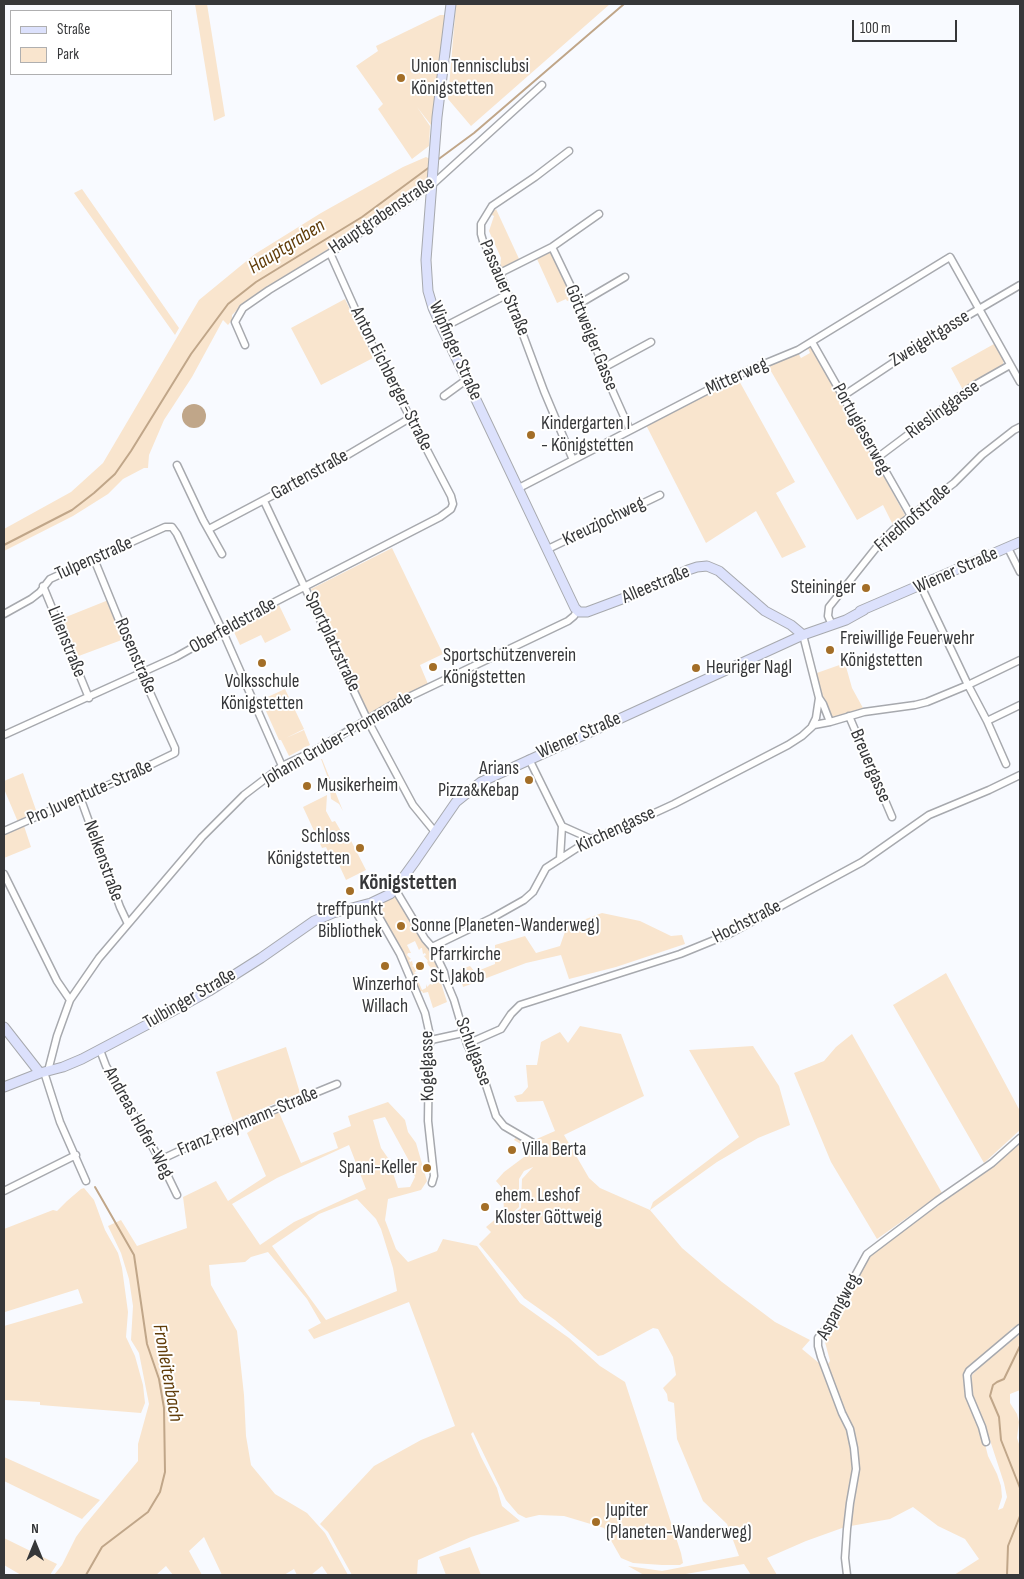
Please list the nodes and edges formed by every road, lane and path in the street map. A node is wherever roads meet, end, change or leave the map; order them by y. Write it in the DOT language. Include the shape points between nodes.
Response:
graph roads {
  1 [pos="451,7"];
  2 [pos="542,85"];
  3 [pos="569,151"];
  4 [pos="433,182"];
  5 [pos="599,214"];
  6 [pos="552,247"];
  7 [pos="330,253"];
  8 [pos="500,273"];
  9 [pos="625,277"];
  10 [pos="1020,285"];
  11 [pos="508,294"];
  12 [pos="579,304"];
  13 [pos="979,308"];
  14 [pos="442,328"];
  15 [pos="651,342"];
  16 [pos="812,342"];
  17 [pos="245,345"];
  18 [pos="1010,365"];
  19 [pos="603,368"];
  20 [pos="466,380"];
  21 [pos="1020,382"];
  22 [pos="444,396"];
  23 [pos="843,396"];
  24 [pos="410,418"];
  25 [pos="1020,427"];
  26 [pos="630,430"];
  27 [pos="877,458"];
  28 [pos="573,460"];
  29 [pos="177,465"];
  30 [pos="519,488"];
  31 [pos="660,495"];
  32 [pos="264,501"];
  33 [pos="453,504"];
  34 [pos="910,516"];
  35 [pos="209,529"];
  36 [pos="1020,542"];
  37 [pos="1008,548"];
  38 [pos="548,549"];
  39 [pos="222,554"];
  40 [pos="94,559"];
  41 [pos="1020,572"];
  42 [pos="43,586"];
  43 [pos="306,586"];
  44 [pos="921,586"];
  45 [pos="577,611"];
  46 [pos="4,614"];
  47 [pos="830,622"];
  48 [pos="223,632"];
  49 [pos="803,635"];
  50 [pos="1020,660"];
  51 [pos="142,674"];
  52 [pos="968,685"];
  53 [pos="90,698"];
  54 [pos="818,698"];
  55 [pos="1020,705"];
  56 [pos="848,716"];
  57 [pos="368,721"];
  58 [pos="987,721"];
  59 [pos="830,722"];
  60 [pos="812,726"];
  61 [pos="4,735"];
  62 [pos="175,753"];
  63 [pos="529,759"];
  64 [pos="1006,764"];
  65 [pos="282,766"];
  66 [pos="1020,775"];
  67 [pos="80,797"];
  68 [pos="892,816"];
  69 [pos="562,826"];
  70 [pos="4,831"];
  71 [pos="436,832"];
  72 [pos="591,839"];
  73 [pos="560,859"];
  74 [pos="4,874"];
  75 [pos="396,889"];
  76 [pos="371,903"];
  77 [pos="128,924"];
  78 [pos="432,947"];
  79 [pos="70,1000"];
  80 [pos="4,1027"];
  81 [pos="463,1033"];
  82 [pos="431,1040"];
  83 [pos="467,1044"];
  84 [pos="100,1050"];
  85 [pos="44,1072"];
  86 [pos="337,1084"];
  87 [pos="4,1087"];
  88 [pos="1020,1138"];
  89 [pos="533,1143"];
  90 [pos="76,1155"];
  91 [pos="160,1160"];
  92 [pos="86,1181"];
  93 [pos="432,1184"];
  94 [pos="4,1191"];
  95 [pos="177,1195"];
  96 [pos="1020,1328"];
  97 [pos="986,1442"];
  98 [pos="847,1575"];
  1 -- 4 [label="main road, Wipfinger Straße" via="437,117"];
  2 -- 4 [label="street, Hauptgrabenstraße"];
  3 -- 8 [label="street, Passauer Straße" via="492,206 483,218 483,241"];
  4 -- 7 [label="street, Hauptgrabenstraße"];
  4 -- 14 [label="main road, Wipfinger Straße" via="426,275 431,301"];
  5 -- 6 [label="street"];
  6 -- 8 [label="street"];
  6 -- 12 [label="street, Göttweiger Gasse"];
  7 -- 17 [label="street, Hauptgrabenstraße" via="243,308 235,322"];
  7 -- 24 [label="street, Anton Eichberger-Straße" via="365,331"];
  8 -- 11 [label="street, Passauer Straße"];
  9 -- 12 [label="street"];
  10 -- 13 [label="street, Zweigeltgasse"];
  11 -- 14 [label="street"];
  11 -- 28 [label="street, Passauer Straße"];
  12 -- 19 [label="street, Göttweiger Gasse"];
  13 -- 16 [label="street, Mitterweg" via="950,257"];
  13 -- 18 [label="street"];
  13 -- 23 [label="street, Zweigeltgasse"];
  14 -- 20 [label="main road, Wipfinger Straße"];
  15 -- 19 [label="street"];
  16 -- 23 [label="street, Portugieserweg"];
  16 -- 26 [label="street, Mitterweg" via="734,376"];
  18 -- 21 [label="street"];
  18 -- 27 [label="street, Rieslinggasse" via="973,386"];
  19 -- 26 [label="street, Göttweiger Gasse"];
  20 -- 22 [label="street"];
  20 -- 30 [label="main road, Wipfinger Straße"];
  23 -- 27 [label="street, Portugieserweg"];
  24 -- 32 [label="street, Gartenstraße"];
  24 -- 33 [label="street, Anton Eichberger-Straße"];
  25 -- 34 [label="street, Friedhofstraße"];
  26 -- 28 [label="street, Mitterweg"];
  27 -- 34 [label="street, Portugieserweg"];
  28 -- 30 [label="street, Mitterweg"];
  29 -- 35 [label="street"];
  30 -- 38 [label="main road, Wipfinger Straße"];
  31 -- 38 [label="street, Kreuzjochweg"];
  32 -- 35 [label="street, Gartenstraße"];
  32 -- 43 [label="street, Sportplatzstraße"];
  33 -- 43 [label="street, Oberfeldstraße" via="440,517"];
  34 -- 47 [label="street, Friedhofstraße" via="876,548 829,607"];
  35 -- 39 [label="street"];
  36 -- 37 [label="main road, Wiener Straße"];
  37 -- 41 [label="street"];
  37 -- 44 [label="main road, Wiener Straße"];
  38 -- 45 [label="main road, Wipfinger Straße"];
  40 -- 42 [label="street, Tulpenstraße" via="50,579"];
  40 -- 48 [label="street, Tulpenstraße" via="165,527 172,527"];
  40 -- 51 [label="street, Rosenstraße"];
  42 -- 46 [label="street, Tulpenstraße" via="32,599"];
  42 -- 53 [label="street, Lilienstraße"];
  43 -- 48 [label="street, Oberfeldstraße"];
  43 -- 57 [label="street, Sportplatzstraße"];
  44 -- 47 [label="main road, Wiener Straße" via="851,618"];
  44 -- 52 [label="street"];
  45 -- 49 [label="main road, Alleestraße" via="588,612 688,570 707,566 722,574 765,611"];
  45 -- 57 [label="street, Johann Gruber-Promenade" via="568,621 392,705"];
  47 -- 49 [label="main road, Wiener Straße"];
  48 -- 51 [label="street, Oberfeldstraße"];
  48 -- 65 [label="street"];
  49 -- 54 [label="street"];
  49 -- 63 [label="main road, Wiener Straße"];
  50 -- 52 [label="street, Kirchengasse"];
  51 -- 53 [label="street, Oberfeldstraße"];
  51 -- 62 [label="street, Rosenstraße"];
  52 -- 56 [label="street, Kirchengasse" via="916,705 881,708"];
  52 -- 58 [label="street"];
  53 -- 61 [label="street, Oberfeldstraße"];
  54 -- 59 [label="street"];
  54 -- 60 [label="street"];
  55 -- 58 [label="street"];
  56 -- 59 [label="street, Kirchengasse"];
  56 -- 68 [label="street, Breuergasse"];
  57 -- 65 [label="street, Johann Gruber-Promenade"];
  57 -- 71 [label="street, Sportplatzstraße" via="413,805"];
  58 -- 64 [label="street"];
  59 -- 60 [label="street, Kirchengasse"];
  60 -- 72 [label="street, Kirchengasse" via="788,745 665,808"];
  62 -- 67 [label="street, Pro Juventute-Straße"];
  63 -- 69 [label="street"];
  63 -- 71 [label="main road, Wiener Straße" via="472,788 456,802"];
  65 -- 77 [label="street, Johann Gruber-Promenade" via="244,795 216,823"];
  66 -- 83 [label="street, Hochstraße" via="929,815 869,858 729,934 680,954 520,1005 501,1029"];
  67 -- 70 [label="street, Pro Juventute-Straße"];
  67 -- 77 [label="street, Nelkenstraße"];
  69 -- 72 [label="street"];
  69 -- 73 [label="street"];
  71 -- 75 [label="main road, Wiener Straße"];
  72 -- 73 [label="street, Kirchengasse"];
  73 -- 78 [label="street, Kirchengasse" via="546,868 533,892 524,900"];
  74 -- 79 [label="street"];
  75 -- 76 [label="main road, Tulbinger Straße"];
  75 -- 78 [label="street, Schulgasse"];
  76 -- 82 [label="street, Kogelgasse" via="400,954 425,1013"];
  76 -- 84 [label="main road, Tulbinger Straße" via="314,921 209,991"];
  77 -- 79 [label="street, Johann Gruber-Promenade"];
  78 -- 81 [label="street, Schulgasse" via="444,972"];
  79 -- 85 [label="street, Johann Gruber-Promenade"];
  80 -- 85 [label="main road"];
  81 -- 82 [label="street"];
  81 -- 83 [label="street, Schulgasse"];
  82 -- 93 [label="street, Kogelgasse" via="428,1120"];
  83 -- 89 [label="street, Schulgasse" via="496,1116 504,1126"];
  84 -- 85 [label="main road, Tulbinger Straße" via="63,1068"];
  84 -- 91 [label="street, Andreas Hofer-Weg" via="117,1087"];
  85 -- 87 [label="main road, Tulbinger Straße"];
  85 -- 90 [label="street" via="60,1122"];
  86 -- 91 [label="street, Franz Preymann-Straße"];
  88 -- 98 [label="street, Aspangweg" via="992,1163 868,1254 818,1338 821,1357 850,1429 854,1448 856,1469 845,1558"];
  90 -- 92 [label="street"];
  90 -- 94 [label="street"];
  91 -- 95 [label="street, Andreas Hofer-Weg"];
  96 -- 97 [label="street" via="968,1373 969,1396"];
}
